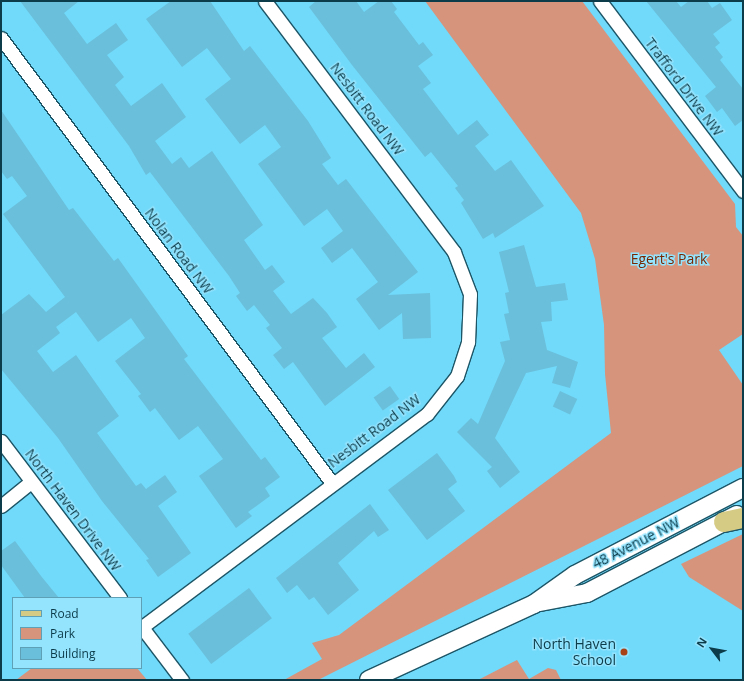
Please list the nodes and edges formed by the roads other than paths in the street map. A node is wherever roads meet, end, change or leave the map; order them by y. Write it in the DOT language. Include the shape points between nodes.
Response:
graph roads {
  1 [pos="265,1"];
  2 [pos="600,1"];
  3 [pos="1,38"];
  4 [pos="743,191"];
  5 [pos="1,442"];
  6 [pos="31,482"];
  7 [pos="332,483"];
  8 [pos="743,488"];
  9 [pos="1,506"];
  10 [pos="743,512"];
  11 [pos="743,518"];
  12 [pos="724,522"];
  13 [pos="119,597"];
  14 [pos="534,604"];
  15 [pos="142,627"];
  16 [pos="182,680"];
  17 [pos="369,680"];
  1 -- 7 [label="street, Nesbitt Road NW" via="454,252 470,294 468,342 457,376 427,414"];
  2 -- 4 [label="street, Trafford Drive NW"];
  3 -- 7 [label="street, Nolan Road NW"];
  5 -- 6 [label="street, North Haven Drive NW"];
  6 -- 9 [label="street"];
  6 -- 13 [label="street, North Haven Drive NW"];
  7 -- 15 [label="street, Nesbitt Road NW"];
  8 -- 14 [label="street, 48 Avenue NW" via="575,575"];
  10 -- 12 [label="street, 48 Avenue NW"];
  11 -- 12 [label="main road"];
  12 -- 14 [label="street, 48 Avenue NW" via="587,593"];
  14 -- 17 [label="street, 48 Avenue NW"];
  15 -- 16 [label="street"];
}
